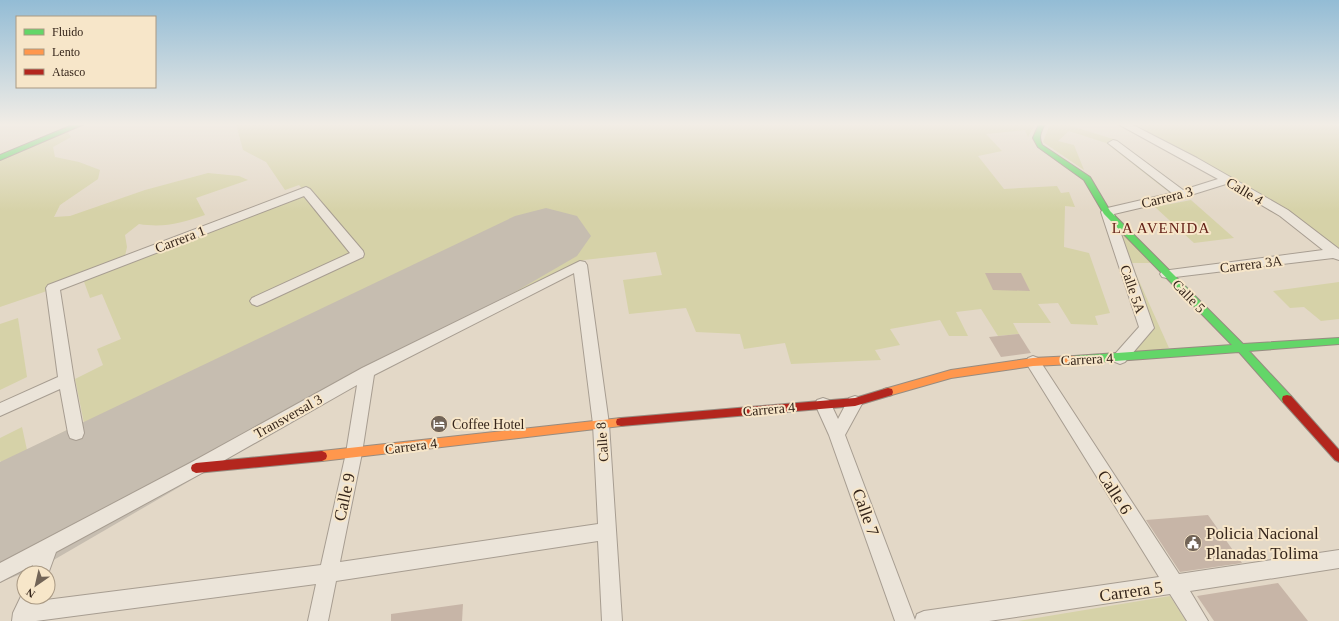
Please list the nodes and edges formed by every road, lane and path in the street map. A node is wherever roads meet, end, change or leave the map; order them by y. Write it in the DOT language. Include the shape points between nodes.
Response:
graph roads {
  1 [pos="12,153"];
  2 [pos="1050,153"];
  3 [pos="1126,153"];
  4 [pos="1180,153"];
  5 [pos="0,158"];
  6 [pos="1228,180"];
  7 [pos="1181,194"];
  8 [pos="1107,212"];
  9 [pos="1337,255"];
  10 [pos="580,265"];
  11 [pos="1168,274"];
  12 [pos="257,301"];
  13 [pos="1339,341"];
  14 [pos="1240,347"];
  15 [pos="1120,358"];
  16 [pos="1033,362"];
  17 [pos="367,372"];
  18 [pos="66,380"];
  19 [pos="855,402"];
  20 [pos="823,404"];
  21 [pos="0,410"];
  22 [pos="601,424"];
  23 [pos="76,433"];
  24 [pos="837,435"];
  25 [pos="354,453"];
  26 [pos="1339,457"];
  27 [pos="196,468"];
  28 [pos="607,531"];
  29 [pos="50,545"];
  30 [pos="1339,559"];
  31 [pos="42,565"];
  32 [pos="0,572"];
  33 [pos="328,573"];
  34 [pos="1174,584"];
  35 [pos="24,610"];
  36 [pos="318,621"];
  37 [pos="612,621"];
  38 [pos="906,621"];
  39 [pos="924,621"];
  40 [pos="1198,621"];
  1 -- 5 [label="street"];
  2 -- 8 [label="street, Calle 5" via="1087,179"];
  3 -- 7 [label="street"];
  4 -- 6 [label="street, Calle 4"];
  6 -- 7 [label="street, Carrera 3"];
  6 -- 9 [label="street, Calle 4" via="1284,214"];
  7 -- 8 [label="street, Carrera 3"];
  8 -- 11 [label="street, Calle 5"];
  8 -- 15 [label="street, Calle 5A" via="1147,328"];
  9 -- 11 [label="street, Carrera 3A"];
  10 -- 17 [label="street, Transversal 3"];
  10 -- 22 [label="street, Calle 8"];
  11 -- 14 [label="street, Calle 5"];
  12 -- 18 [label="street, Carrera 1" via="358,254 306,191 53,288"];
  13 -- 14 [label="street, Carrera 4"];
  14 -- 15 [label="street, Carrera 4"];
  14 -- 26 [label="street, Calle 5"];
  15 -- 16 [label="street, Carrera 4"];
  16 -- 19 [label="street, Carrera 4" via="951,374"];
  16 -- 34 [label="street, Calle 6"];
  17 -- 25 [label="street, Calle 9"];
  17 -- 27 [label="street, Transversal 3"];
  18 -- 21 [label="street"];
  18 -- 23 [label="street"];
  19 -- 20 [label="street, Carrera 4"];
  19 -- 24 [label="street"];
  20 -- 22 [label="street, Carrera 4"];
  20 -- 24 [label="street, Calle 7"];
  22 -- 25 [label="street, Carrera 4"];
  22 -- 28 [label="street, Calle 8"];
  24 -- 38 [label="street, Calle 7"];
  25 -- 27 [label="street, Carrera 4"];
  25 -- 33 [label="street, Calle 9"];
  27 -- 29 [label="street, Transversal 3"];
  28 -- 33 [label="street"];
  28 -- 37 [label="street, Calle 8"];
  29 -- 31 [label="street"];
  29 -- 32 [label="street, Transversal 3"];
  30 -- 34 [label="street, Carrera 5"];
  33 -- 35 [label="street"];
  33 -- 36 [label="street, Calle 9"];
  34 -- 39 [label="street, Carrera 5"];
  34 -- 40 [label="street, Calle 6"];
}
